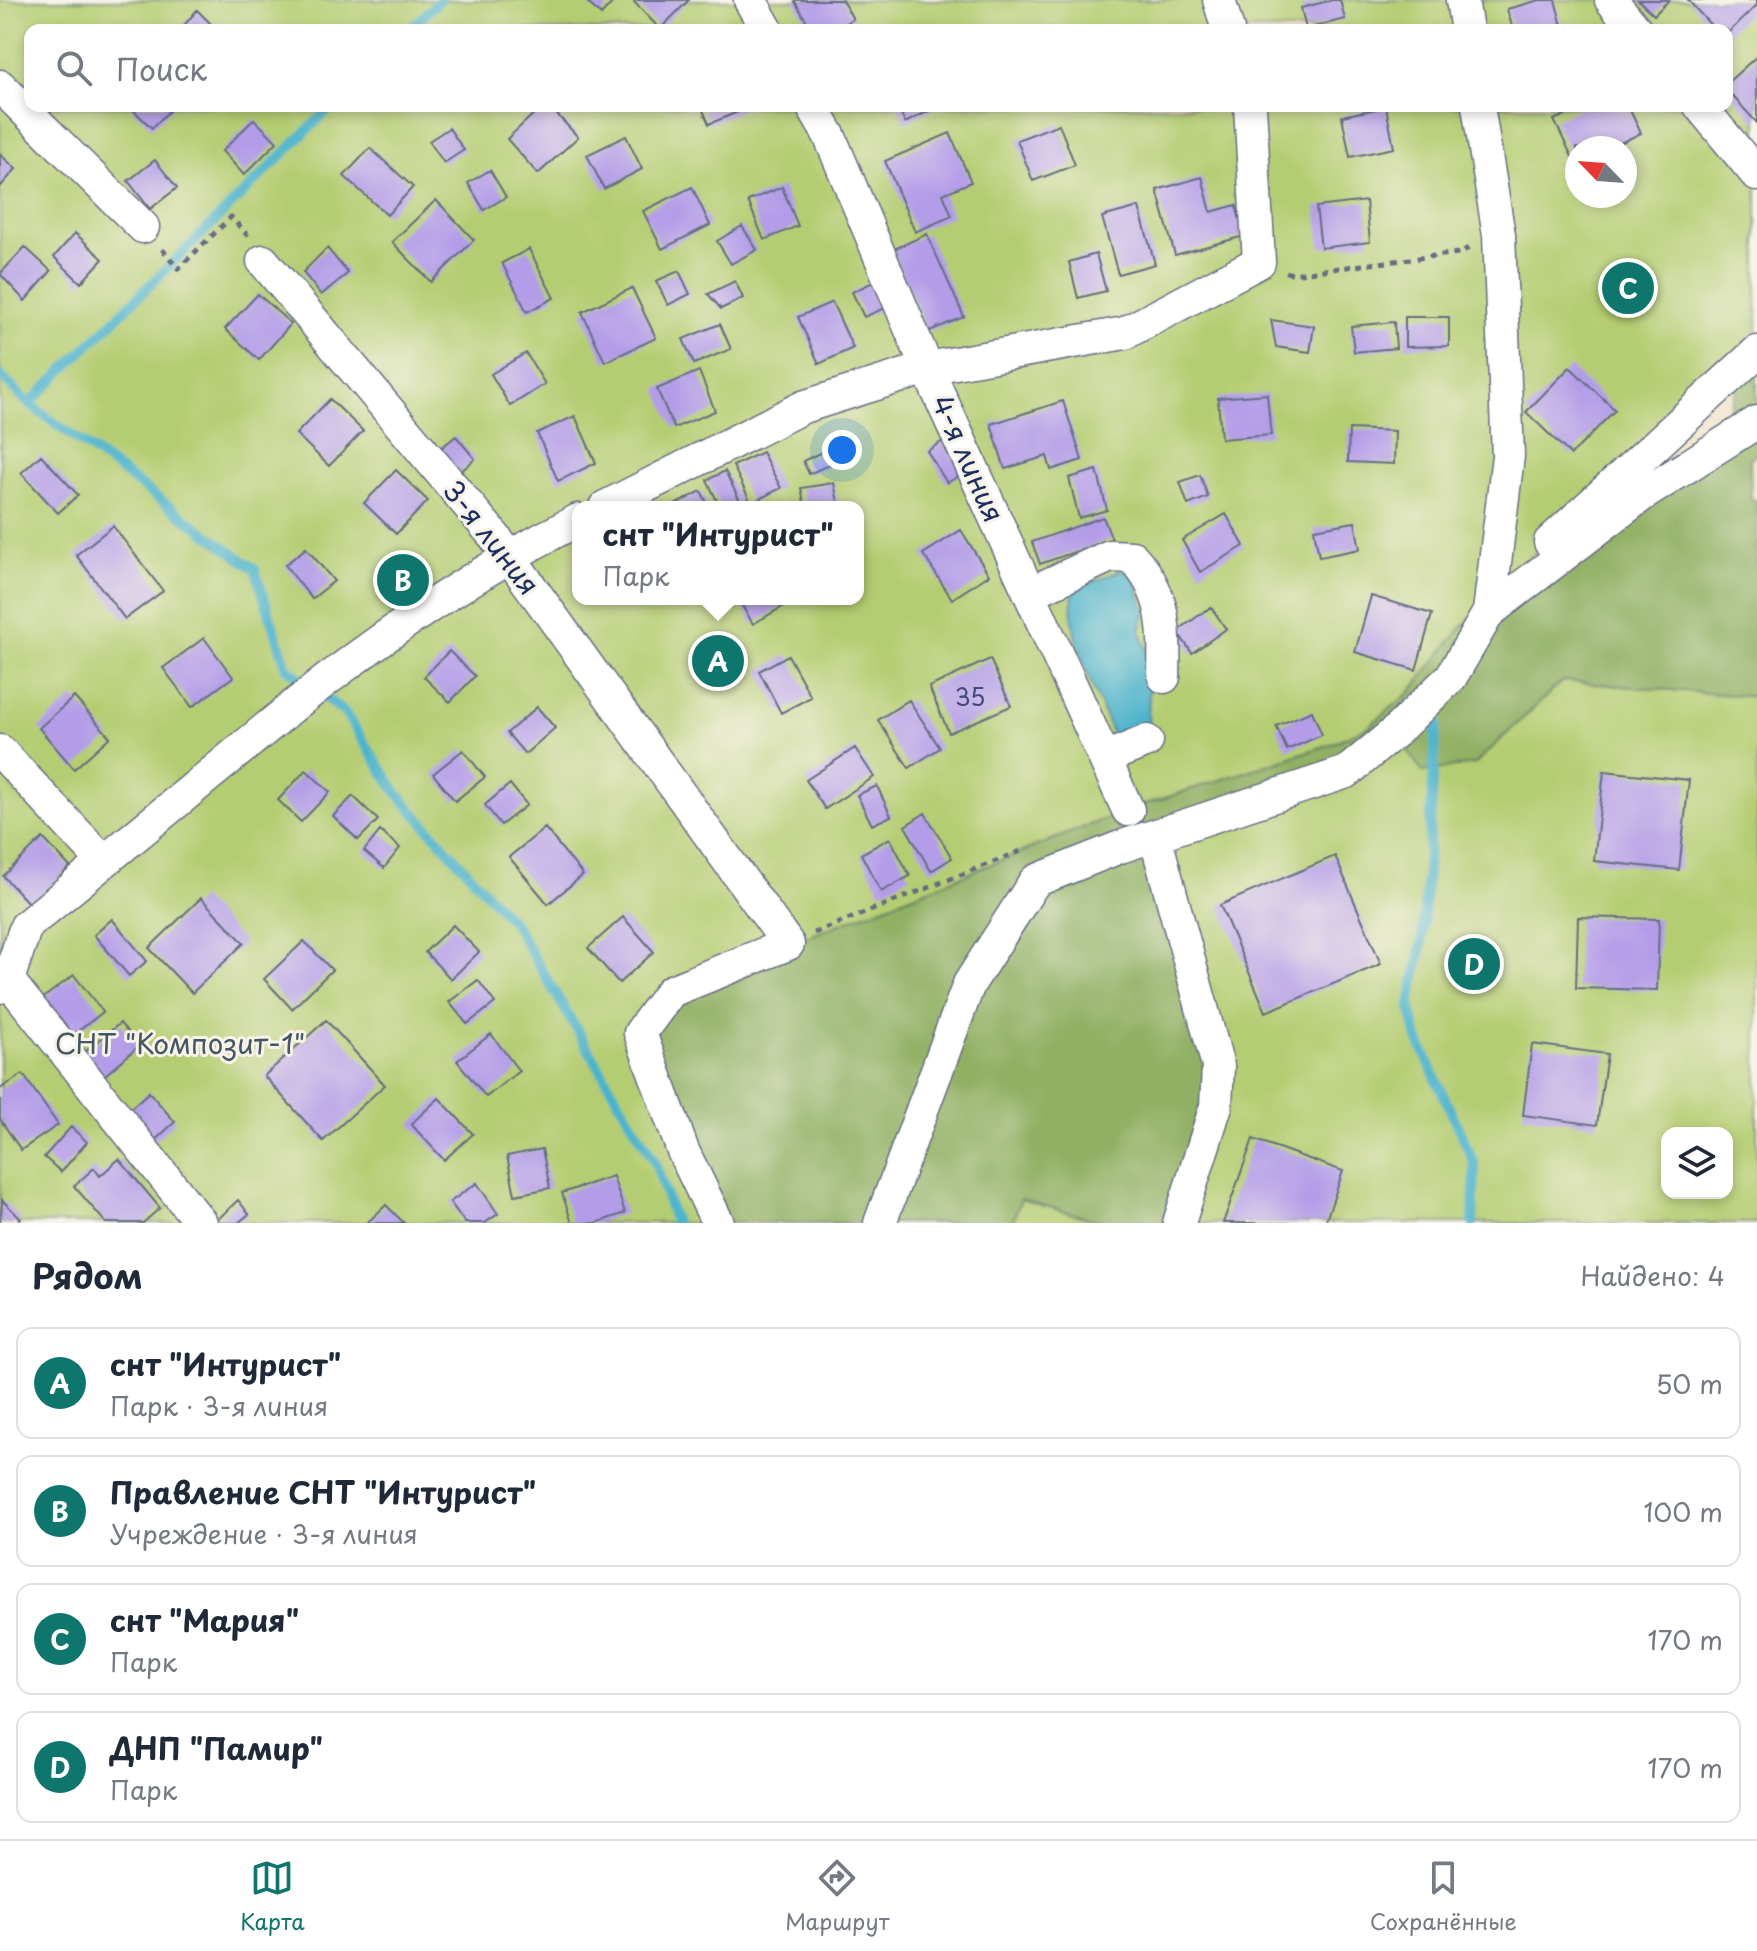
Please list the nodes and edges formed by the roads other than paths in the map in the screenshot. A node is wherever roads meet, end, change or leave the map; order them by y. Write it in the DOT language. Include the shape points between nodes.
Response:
graph roads {
  1 [pos="750,0"];
  2 [pos="1219,0"];
  3 [pos="1462,0"];
  4 [pos="1611,0"];
  5 [pos="764,24"];
  6 [pos="1226,24"];
  7 [pos="1466,24"];
  8 [pos="1631,24"];
  9 [pos="0,86"];
  10 [pos="24,110"];
  11 [pos="26,112"];
  12 [pos="816,112"];
  13 [pos="1250,112"];
  14 [pos="1479,112"];
  15 [pos="1705,112"];
  16 [pos="1757,175"];
  17 [pos="143,227"];
  18 [pos="263,261"];
  19 [pos="1757,352"];
  20 [pos="927,368"];
  21 [pos="1757,422"];
  22 [pos="617,501"];
  23 [pos="572,523"];
  24 [pos="509,555"];
  25 [pos="1030,593"];
  26 [pos="1490,604"];
  27 [pos="1164,677"];
  28 [pos="1147,741"];
  29 [pos="0,751"];
  30 [pos="1105,758"];
  31 [pos="1128,810"];
  32 [pos="1155,836"];
  33 [pos="103,861"];
  34 [pos="4,984"];
  35 [pos="201,1223"];
  36 [pos="718,1223"];
  37 [pos="880,1223"];
  38 [pos="1179,1223"];
  1 -- 5 [label="street"];
  2 -- 6 [label="street"];
  3 -- 7 [label="street"];
  4 -- 8 [label="street"];
  9 -- 10 [label="street"];
  11 -- 17 [label="street"];
  12 -- 20 [label="street, 4-я линия"];
  13 -- 20 [label="street" via="1259,262 1125,333"];
  14 -- 26 [label="street" via="1499,235 1508,456"];
  15 -- 16 [label="street"];
  18 -- 24 [label="street, 3-я линия"];
  19 -- 26 [label="street"];
  20 -- 22 [label="street" via="803,407"];
  20 -- 25 [label="street, 4-я линия"];
  21 -- 26 [label="street" via="1641,496"];
  23 -- 24 [label="street"];
  24 -- 33 [label="street" via="333,675"];
  24 -- 36 [label="street, 3-я линия" via="788,944 671,991 640,1033 678,1138"];
  25 -- 27 [label="street" via="1110,556 1132,557 1157,590 1165,623"];
  25 -- 30 [label="street, 4-я линия"];
  26 -- 32 [label="street" via="1451,677 1347,772"];
  28 -- 30 [label="street"];
  29 -- 33 [label="street"];
  30 -- 31 [label="street, 4-я линия"];
  32 -- 37 [label="street" via="1035,881 969,984"];
  32 -- 38 [label="street" via="1218,1066 1216,1106"];
  33 -- 34 [label="street" via="26,926"];
  34 -- 35 [label="street"];
}
